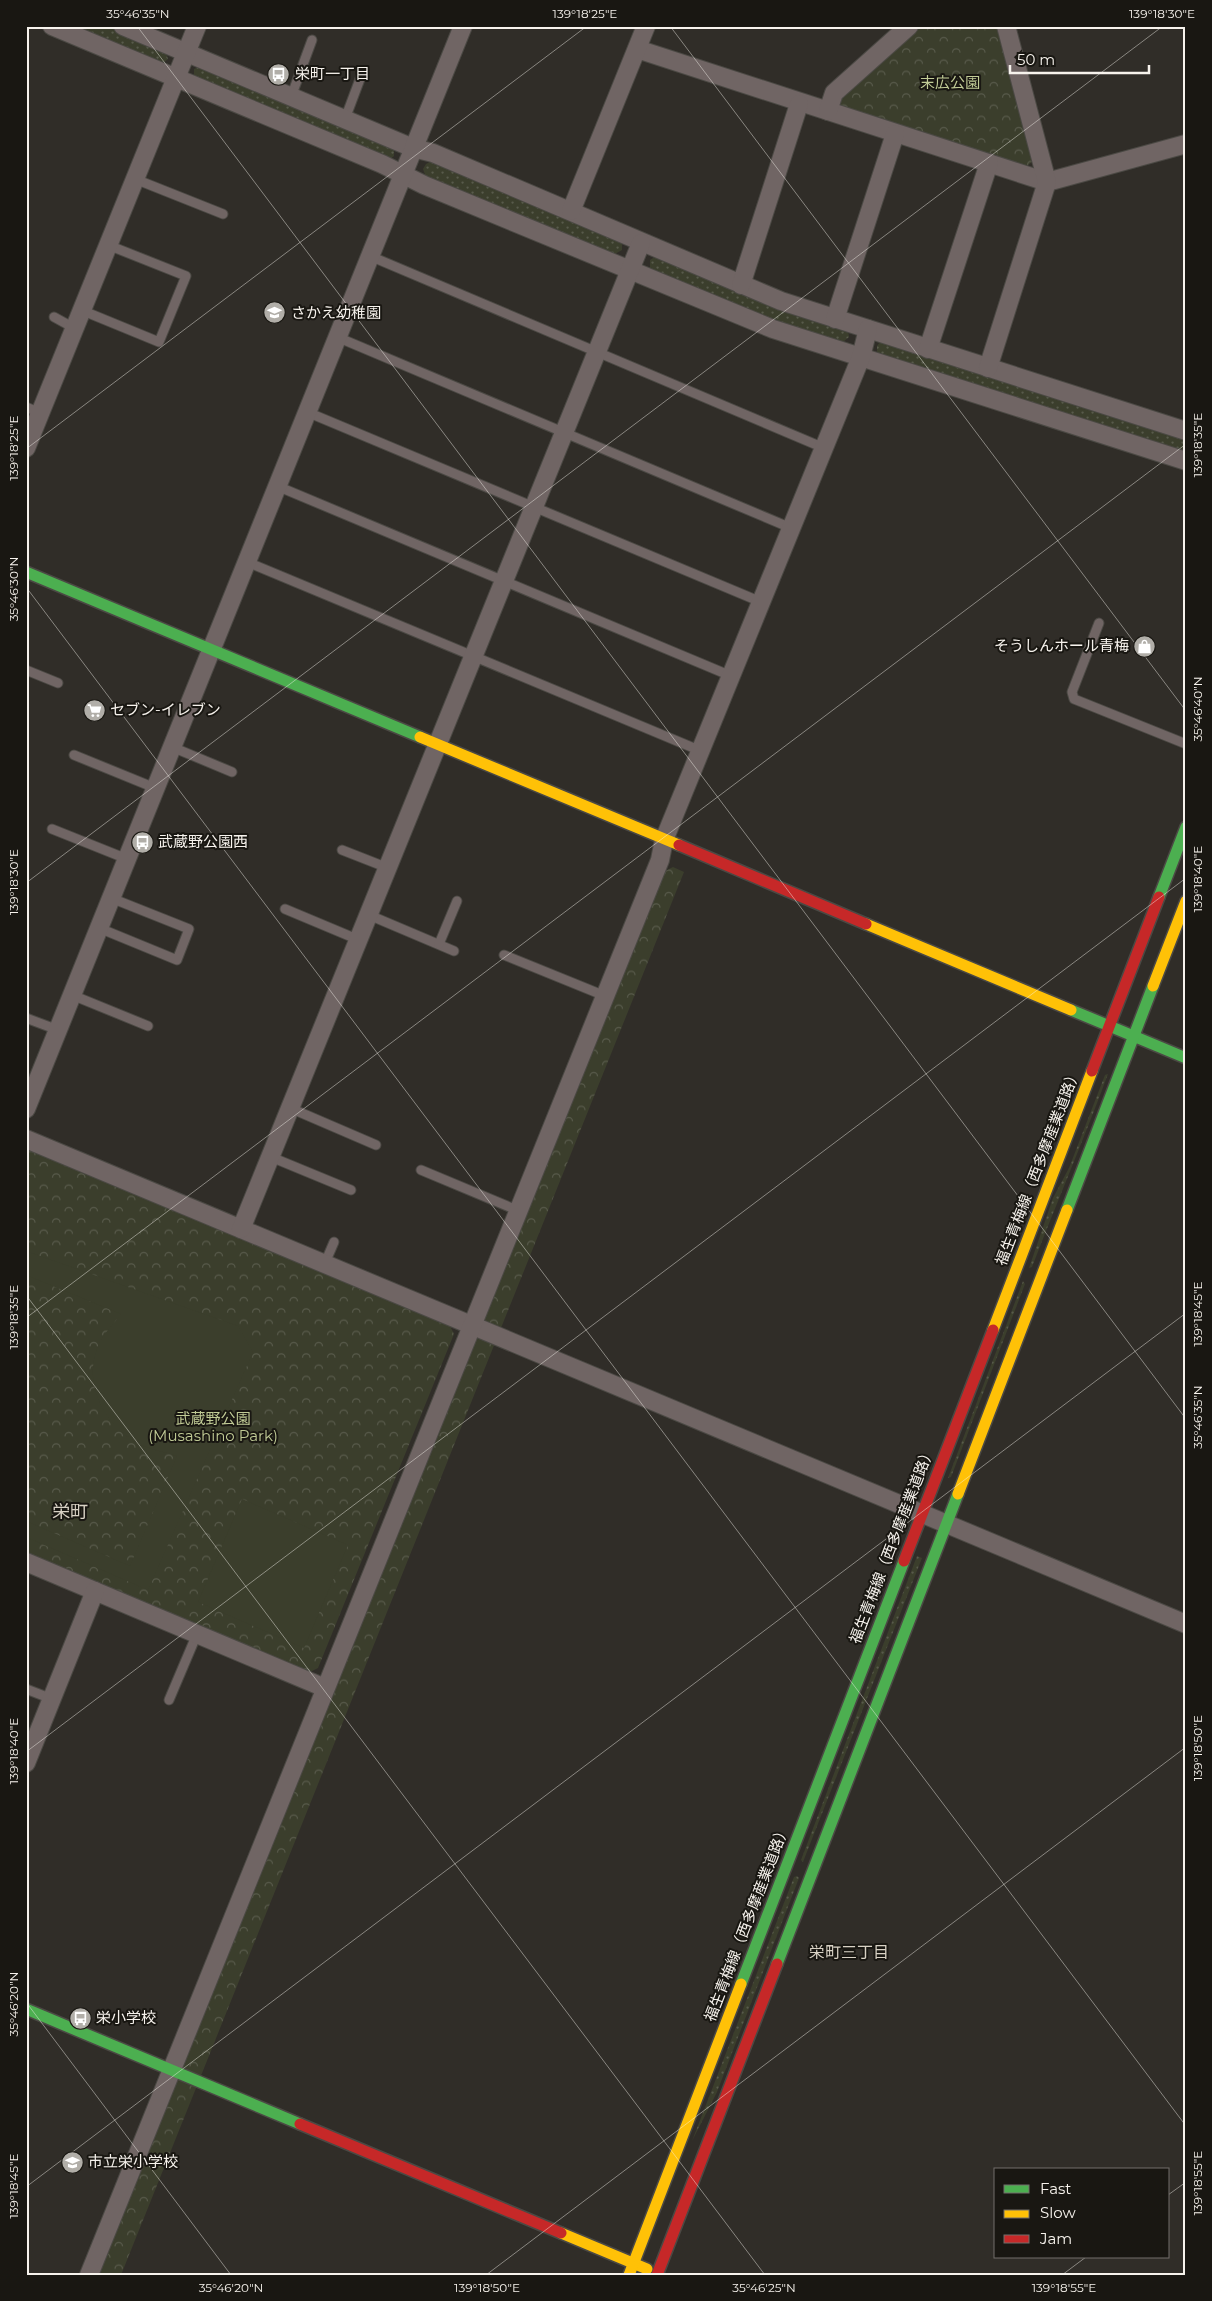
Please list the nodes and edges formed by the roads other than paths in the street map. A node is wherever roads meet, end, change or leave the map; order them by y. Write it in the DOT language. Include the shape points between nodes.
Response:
graph roads {
  1 [pos="52,26"];
  2 [pos="122,26"];
  3 [pos="197,26"];
  4 [pos="463,26"];
  5 [pos="646,26"];
  6 [pos="909,26"];
  7 [pos="1006,26"];
  8 [pos="312,40"];
  9 [pos="636,49"];
  10 [pos="186,53"];
  11 [pos="363,71"];
  12 [pos="176,78"];
  13 [pos="291,97"];
  14 [pos="799,104"];
  15 [pos="828,111"];
  16 [pos="344,119"];
  17 [pos="895,134"];
  18 [pos="1186,144"];
  19 [pos="413,148"];
  20 [pos="989,164"];
  21 [pos="403,174"];
  22 [pos="135,179"];
  23 [pos="1047,182"];
  24 [pos="571,211"];
  25 [pos="223,214"];
  26 [pos="642,243"];
  27 [pos="108,245"];
  28 [pos="370,256"];
  29 [pos="630,271"];
  30 [pos="741,285"];
  31 [pos="81,310"];
  32 [pos="54,318"];
  33 [pos="835,318"];
  34 [pos="74,328"];
  35 [pos="868,329"];
  36 [pos="337,337"];
  37 [pos="928,349"];
  38 [pos="597,352"];
  39 [pos="861,357"];
  40 [pos="988,368"];
  41 [pos="33,410"];
  42 [pos="307,412"];
  43 [pos="1186,431"];
  44 [pos="565,432"];
  45 [pos="26,448"];
  46 [pos="824,448"];
  47 [pos="1186,461"];
  48 [pos="277,486"];
  49 [pos="534,508"];
  50 [pos="791,528"];
  51 [pos="247,562"];
  52 [pos="26,572"];
  53 [pos="504,581"];
  54 [pos="761,602"];
  55 [pos="1099,623"];
  56 [pos="211,650"];
  57 [pos="474,656"];
  58 [pos="26,670"];
  59 [pos="731,676"];
  60 [pos="58,683"];
  61 [pos="1186,744"];
  62 [pos="438,745"];
  63 [pos="172,747"];
  64 [pos="701,751"];
  65 [pos="74,755"];
  66 [pos="232,772"];
  67 [pos="155,788"];
  68 [pos="1186,827"];
  69 [pos="52,829"];
  70 [pos="664,840"];
  71 [pos="342,850"];
  72 [pos="127,859"];
  73 [pos="388,868"];
  74 [pos="111,898"];
  75 [pos="1186,900"];
  76 [pos="457,901"];
  77 [pos="285,909"];
  78 [pos="369,915"];
  79 [pos="99,928"];
  80 [pos="359,940"];
  81 [pos="439,944"];
  82 [pos="454,951"];
  83 [pos="504,955"];
  84 [pos="72,995"];
  85 [pos="605,996"];
  86 [pos="26,1018"];
  87 [pos="148,1026"];
  88 [pos="1110,1026"];
  89 [pos="58,1030"];
  90 [pos="1134,1036"];
  91 [pos="1186,1058"];
  92 [pos="290,1108"];
  93 [pos="26,1109"];
  94 [pos="26,1139"];
  95 [pos="376,1145"];
  96 [pos="271,1157"];
  97 [pos="421,1170"];
  98 [pos="351,1190"];
  99 [pos="519,1211"];
  100 [pos="242,1229"];
  101 [pos="334,1242"];
  102 [pos="325,1263"];
  103 [pos="1027,1275"];
  104 [pos="472,1326"];
  105 [pos="921,1514"];
  106 [pos="946,1524"];
  107 [pos="26,1562"];
  108 [pos="95,1591"];
  109 [pos="1186,1624"];
  110 [pos="197,1634"];
  111 [pos="325,1688"];
  112 [pos="26,1689"];
  113 [pos="52,1699"];
  114 [pos="169,1700"];
  115 [pos="26,1763"];
  116 [pos="26,2009"];
  117 [pos="170,2070"];
  118 [pos="633,2263"];
  119 [pos="658,2274"];
  120 [pos="89,2275"];
  121 [pos="629,2275"];
  1 -- 12 [label="street"];
  2 -- 10 [label="street"];
  3 -- 10 [label="street"];
  4 -- 19 [label="street"];
  5 -- 9 [label="street"];
  6 -- 15 [label="street" via="834,93"];
  7 -- 23 [label="street"];
  8 -- 13 [label="lane"];
  9 -- 14 [label="street"];
  9 -- 24 [label="street"];
  10 -- 12 [label="street"];
  10 -- 13 [label="street"];
  11 -- 16 [label="lane"];
  12 -- 21 [label="street"];
  12 -- 22 [label="street"];
  13 -- 16 [label="street"];
  14 -- 15 [label="street"];
  14 -- 30 [label="street"];
  15 -- 17 [label="street"];
  16 -- 19 [label="street"];
  17 -- 20 [label="street"];
  17 -- 33 [label="street"];
  18 -- 23 [label="street"];
  19 -- 21 [label="street"];
  19 -- 24 [label="street" via="433,153"];
  20 -- 23 [label="street"];
  20 -- 37 [label="street"];
  21 -- 28 [label="street"];
  21 -- 29 [label="street"];
  22 -- 25 [label="lane"];
  22 -- 27 [label="street"];
  23 -- 40 [label="street"];
  24 -- 26 [label="street"];
  26 -- 29 [label="street"];
  26 -- 30 [label="street"];
  27 -- 31 [label="street"];
  27 -- 31 [label="lane" via="186,276 159,342"];
  28 -- 36 [label="street"];
  28 -- 38 [label="lane"];
  29 -- 38 [label="street"];
  29 -- 39 [label="street" via="773,329"];
  30 -- 33 [label="street"];
  31 -- 34 [label="street"];
  32 -- 34 [label="lane"];
  33 -- 35 [label="street"];
  34 -- 41 [label="street"];
  35 -- 37 [label="street"];
  35 -- 39 [label="street"];
  36 -- 42 [label="street"];
  36 -- 44 [label="lane"];
  37 -- 40 [label="street"];
  38 -- 44 [label="street"];
  38 -- 46 [label="lane"];
  39 -- 46 [label="street"];
  39 -- 47 [label="street"];
  40 -- 43 [label="street"];
  41 -- 45 [label="street"];
  42 -- 48 [label="street"];
  42 -- 49 [label="lane"];
  44 -- 49 [label="street"];
  44 -- 50 [label="lane"];
  46 -- 50 [label="street"];
  48 -- 51 [label="street"];
  48 -- 53 [label="lane"];
  49 -- 53 [label="street"];
  49 -- 54 [label="lane"];
  50 -- 54 [label="street"];
  51 -- 56 [label="street"];
  51 -- 57 [label="lane"];
  52 -- 56 [label="main road"];
  53 -- 57 [label="street"];
  53 -- 59 [label="lane"];
  54 -- 59 [label="street"];
  55 -- 61 [label="lane" via="1072,692 1074,699"];
  56 -- 62 [label="main road"];
  56 -- 63 [label="street"];
  57 -- 62 [label="street"];
  57 -- 64 [label="lane"];
  58 -- 60 [label="lane"];
  59 -- 64 [label="street"];
  62 -- 70 [label="main road"];
  62 -- 73 [label="street"];
  63 -- 66 [label="lane"];
  63 -- 67 [label="street"];
  64 -- 70 [label="street"];
  65 -- 67 [label="lane"];
  67 -- 72 [label="street"];
  68 -- 88 [label="main road, 福生青梅線（西多摩産業道路）"];
  69 -- 72 [label="lane"];
  70 -- 85 [label="street" via="660,860"];
  70 -- 88 [label="main road"];
  71 -- 73 [label="lane"];
  72 -- 74 [label="street"];
  73 -- 78 [label="street"];
  74 -- 79 [label="street"];
  74 -- 79 [label="lane" via="189,929 177,960"];
  75 -- 90 [label="main road, 福生青梅線（西多摩産業道路）"];
  76 -- 81 [label="lane"];
  77 -- 80 [label="lane"];
  78 -- 80 [label="street"];
  78 -- 81 [label="lane"];
  79 -- 84 [label="street"];
  80 -- 92 [label="street"];
  81 -- 82 [label="lane"];
  83 -- 85 [label="lane"];
  84 -- 87 [label="lane"];
  84 -- 89 [label="street"];
  85 -- 99 [label="street"];
  86 -- 89 [label="lane"];
  88 -- 90 [label="main road"];
  88 -- 103 [label="main road, 福生青梅線（西多摩産業道路）"];
  89 -- 93 [label="street"];
  90 -- 91 [label="main road"];
  90 -- 103 [label="main road, 福生青梅線（西多摩産業道路）"];
  92 -- 95 [label="lane"];
  92 -- 96 [label="street"];
  94 -- 100 [label="street"];
  96 -- 98 [label="lane"];
  96 -- 100 [label="street"];
  97 -- 99 [label="lane"];
  99 -- 104 [label="street"];
  100 -- 102 [label="street"];
  101 -- 102 [label="lane"];
  102 -- 104 [label="street"];
  103 -- 105 [label="main road, 福生青梅線（西多摩産業道路）"];
  103 -- 106 [label="main road, 福生青梅線（西多摩産業道路）"];
  104 -- 105 [label="street"];
  104 -- 111 [label="street"];
  105 -- 106 [label="street"];
  105 -- 118 [label="main road, 福生青梅線（西多摩産業道路）"];
  106 -- 109 [label="street"];
  106 -- 119 [label="main road, 福生青梅線（西多摩産業道路）"];
  107 -- 108 [label="street"];
  108 -- 110 [label="street"];
  108 -- 113 [label="street"];
  110 -- 111 [label="street"];
  110 -- 114 [label="lane"];
  111 -- 117 [label="street"];
  112 -- 113 [label="lane"];
  113 -- 115 [label="street"];
  116 -- 117 [label="main road"];
  117 -- 118 [label="main road"];
  117 -- 120 [label="street"];
  118 -- 119 [label="main road"];
  118 -- 121 [label="main road, 福生青梅線（西多摩産業道路）"];
}
